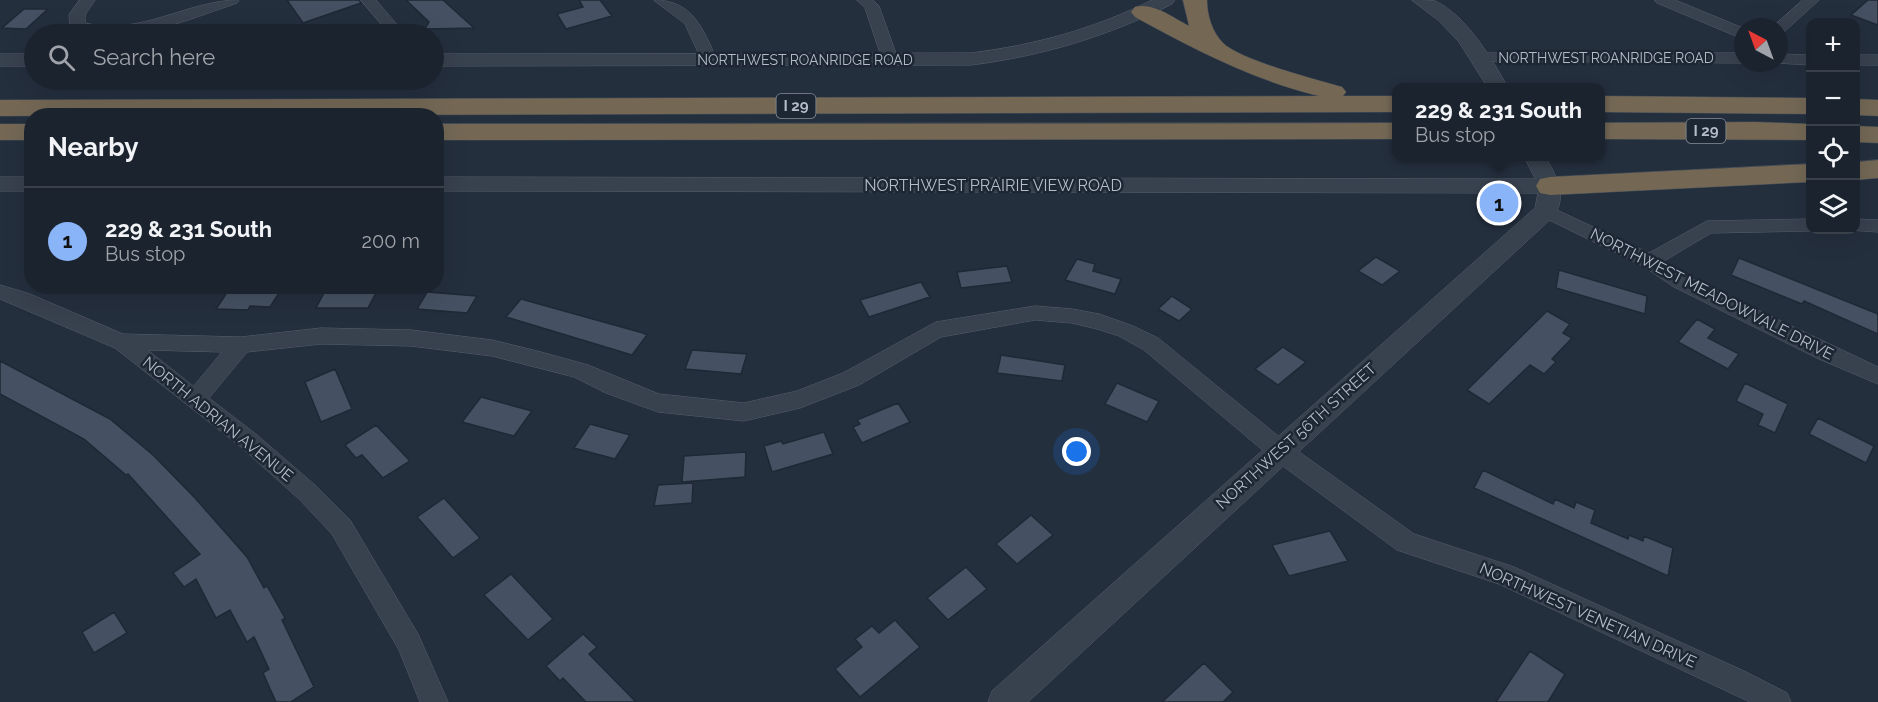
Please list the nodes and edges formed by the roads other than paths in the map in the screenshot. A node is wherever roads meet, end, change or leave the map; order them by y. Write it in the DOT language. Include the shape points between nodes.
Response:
graph roads {
  1 [pos="88,0"];
  2 [pos="232,0"];
  3 [pos="368,0"];
  4 [pos="660,0"];
  5 [pos="864,0"];
  6 [pos="1166,0"];
  7 [pos="1195,0"];
  8 [pos="1421,0"];
  9 [pos="1662,0"];
  10 [pos="1812,0"];
  11 [pos="1143,12"];
  12 [pos="1788,21"];
  13 [pos="79,24"];
  14 [pos="163,24"];
  15 [pos="389,24"];
  16 [pos="1734,30"];
  17 [pos="1217,51"];
  18 [pos="1482,58"];
  19 [pos="1734,58"];
  20 [pos="890,59"];
  21 [pos="1788,59"];
  22 [pos="0,60"];
  23 [pos="24,60"];
  24 [pos="444,60"];
  25 [pos="709,60"];
  26 [pos="1806,60"];
  27 [pos="1860,60"];
  28 [pos="1878,60"];
  29 [pos="1496,83"];
  30 [pos="1392,102"];
  31 [pos="1392,103"];
  32 [pos="1605,104"];
  33 [pos="1806,106"];
  34 [pos="1860,107"];
  35 [pos="0,108"];
  36 [pos="1878,108"];
  37 [pos="1392,131"];
  38 [pos="1605,131"];
  39 [pos="0,132"];
  40 [pos="24,132"];
  41 [pos="444,132"];
  42 [pos="1806,132"];
  43 [pos="1860,134"];
  44 [pos="1878,135"];
  45 [pos="1536,161"];
  46 [pos="1878,169"];
  47 [pos="1860,171"];
  48 [pos="1806,173"];
  49 [pos="0,184"];
  50 [pos="24,184"];
  51 [pos="444,184"];
  52 [pos="1548,199"];
  53 [pos="1806,225"];
  54 [pos="1860,225"];
  55 [pos="1878,226"];
  56 [pos="1650,261"];
  57 [pos="0,292"];
  58 [pos="122,342"];
  59 [pos="241,345"];
  60 [pos="1878,376"];
  61 [pos="195,399"];
  62 [pos="1280,451"];
  63 [pos="434,702"];
  64 [pos="1004,702"];
  65 [pos="1777,702"];
  1 -- 13 [label="street" via="79,9"];
  2 -- 14 [label="street"];
  3 -- 15 [label="street"];
  4 -- 25 [label="street" via="692,22"];
  5 -- 20 [label="street" via="872,6"];
  6 -- 11 [label="street, NORTHWEST ROANRIDGE ROAD"];
  7 -- 17 [label="highway" via="1194,14"];
  8 -- 18 [label="street, NORTHWEST ROANRIDGE ROAD" via="1467,37"];
  9 -- 16 [label="street"];
  10 -- 12 [label="street"];
  11 -- 17 [label="highway"];
  11 -- 20 [label="street, NORTHWEST ROANRIDGE ROAD" via="1090,36 1034,51 971,59"];
  17 -- 30 [label="highway" via="1293,82"];
  18 -- 19 [label="street, NORTHWEST ROANRIDGE ROAD"];
  18 -- 29 [label="street"];
  20 -- 25 [label="street, NORTHWEST ROANRIDGE ROAD"];
  21 -- 26 [label="street"];
  22 -- 23 [label="street"];
  24 -- 25 [label="street, NORTHWEST ROANRIDGE ROAD"];
  27 -- 28 [label="street"];
  31 -- 35 [label="highway, I 29"];
  32 -- 33 [label="highway, I 29"];
  34 -- 36 [label="highway"];
  37 -- 41 [label="highway, I 29"];
  38 -- 42 [label="highway, I 29"];
  39 -- 40 [label="highway"];
  43 -- 44 [label="highway"];
  45 -- 52 [label="street"];
  46 -- 47 [label="highway"];
  48 -- 52 [label="highway"];
  49 -- 50 [label="street"];
  51 -- 52 [label="street, NORTHWEST PRAIRIE VIEW ROAD"];
  52 -- 56 [label="street, NORTHWEST MEADOWVALE DRIVE"];
  52 -- 62 [label="street, NORTHWEST 56TH STREET"];
  53 -- 56 [label="street" via="1707,227"];
  54 -- 55 [label="street"];
  56 -- 60 [label="street, NORTHWEST MEADOWVALE DRIVE" via="1681,282"];
  57 -- 58 [label="street, NORTH ADRIAN AVENUE"];
  58 -- 59 [label="street, NORTHWEST VENETIAN DRIVE"];
  58 -- 61 [label="street, NORTH ADRIAN AVENUE"];
  59 -- 61 [label="street"];
  59 -- 62 [label="street, NORTHWEST VENETIAN DRIVE" via="352,335 456,343 492,348 580,371 658,403 744,412 800,399 851,379 936,330 1015,315 1072,316 1108,325 1151,344"];
  61 -- 63 [label="street, NORTH ADRIAN AVENUE" via="249,441 341,527 408,643"];
  62 -- 64 [label="street, NORTHWEST 56TH STREET"];
  62 -- 65 [label="street, NORTHWEST VENETIAN DRIVE" via="1406,542 1505,575"];
}
